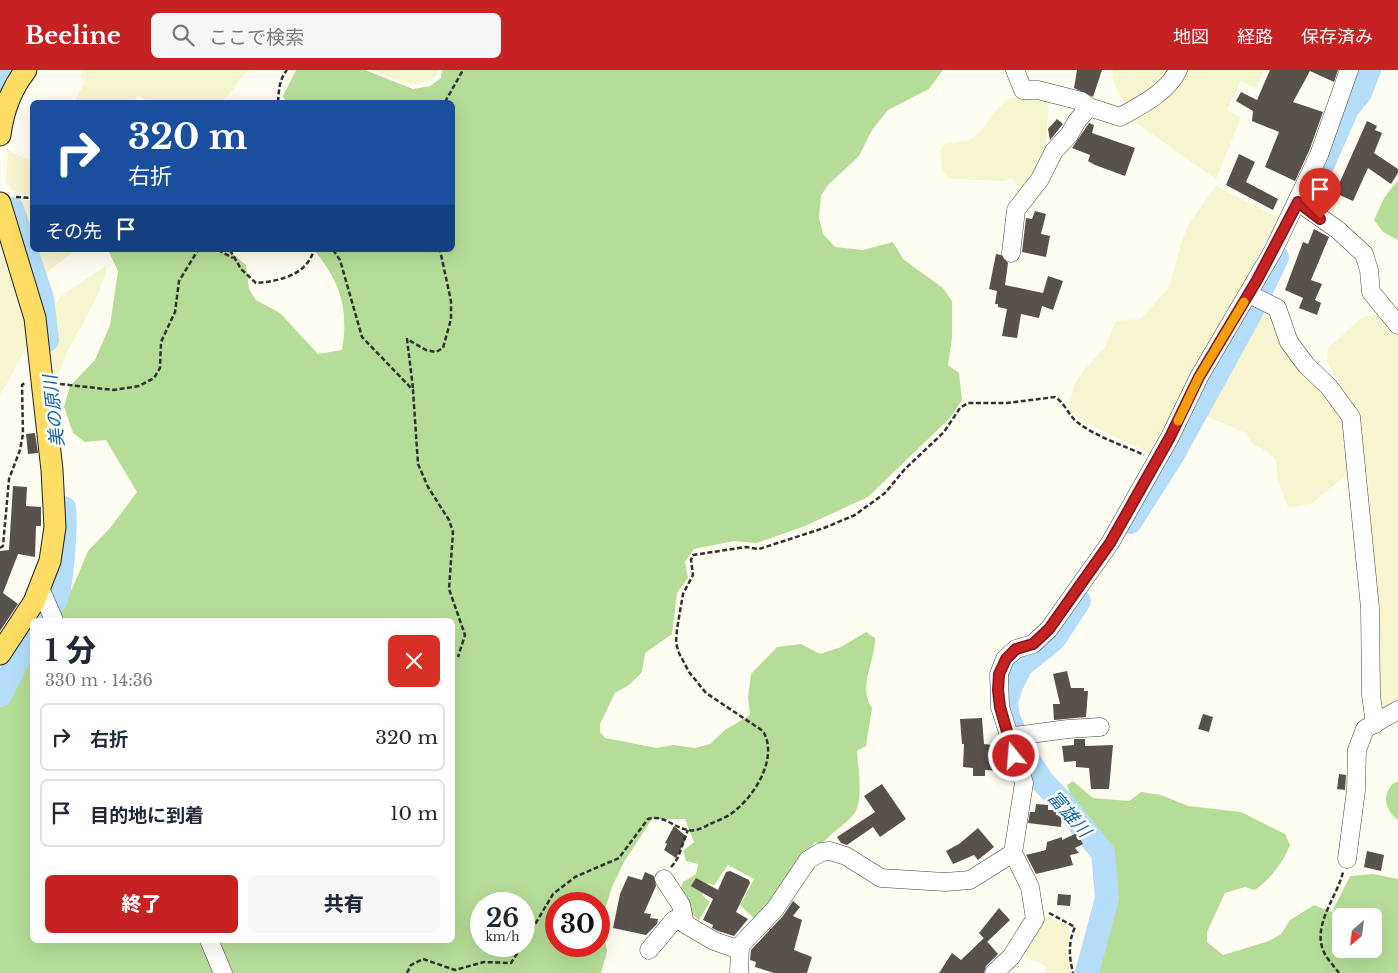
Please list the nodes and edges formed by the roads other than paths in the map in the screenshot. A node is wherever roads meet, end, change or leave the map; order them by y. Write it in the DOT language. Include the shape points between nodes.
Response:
graph roads {
  1 [pos="26,70"];
  2 [pos="1015,70"];
  3 [pos="1178,70"];
  4 [pos="1349,70"];
  5 [pos="1089,107"];
  6 [pos="0,135"];
  7 [pos="1298,202"];
  8 [pos="0,203"];
  9 [pos="1011,252"];
  10 [pos="1257,298"];
  11 [pos="1398,325"];
  12 [pos="40,588"];
  13 [pos="53,618"];
  14 [pos="0,654"];
  15 [pos="1398,710"];
  16 [pos="1375,724"];
  17 [pos="1100,727"];
  18 [pos="1008,738"];
  19 [pos="1013,853"];
  20 [pos="1347,859"];
  21 [pos="664,879"];
  22 [pos="683,917"];
  23 [pos="210,943"];
  24 [pos="740,946"];
  25 [pos="649,950"];
  26 [pos="223,973"];
  27 [pos="739,973"];
  28 [pos="994,973"];
  1 -- 6 [label="main road" via="5,109"];
  2 -- 5 [label="street" via="1023,90 1072,98"];
  3 -- 5 [label="street" via="1174,79 1151,98 1120,117"];
  4 -- 7 [label="street"];
  5 -- 9 [label="street" via="1070,135 1054,151 1040,179 1016,210"];
  7 -- 10 [label="street"];
  7 -- 11 [label="street" via="1338,230 1364,254 1371,292"];
  8 -- 12 [label="main road" via="35,318 52,470 55,527 50,562"];
  10 -- 16 [label="street" via="1277,308 1289,342 1351,417 1370,608 1371,694"];
  10 -- 18 [label="street" via="1199,377 1110,543 1049,629 1033,644 1016,649 1006,659 999,674 998,690"];
  12 -- 13 [label="street"];
  12 -- 14 [label="main road"];
  15 -- 16 [label="street"];
  16 -- 20 [label="street" via="1365,730 1357,750 1356,790"];
  17 -- 18 [label="street"];
  18 -- 19 [label="street" via="1024,783"];
  19 -- 24 [label="street" via="970,880 946,882 882,878 846,856 821,852 808,860 775,909"];
  19 -- 28 [label="street" via="1030,887 1035,919 1011,957"];
  21 -- 22 [label="street" via="681,905"];
  22 -- 24 [label="street" via="685,924 706,938 736,949"];
  22 -- 25 [label="street" via="674,920"];
  23 -- 26 [label="street"];
  24 -- 27 [label="street"];
}
